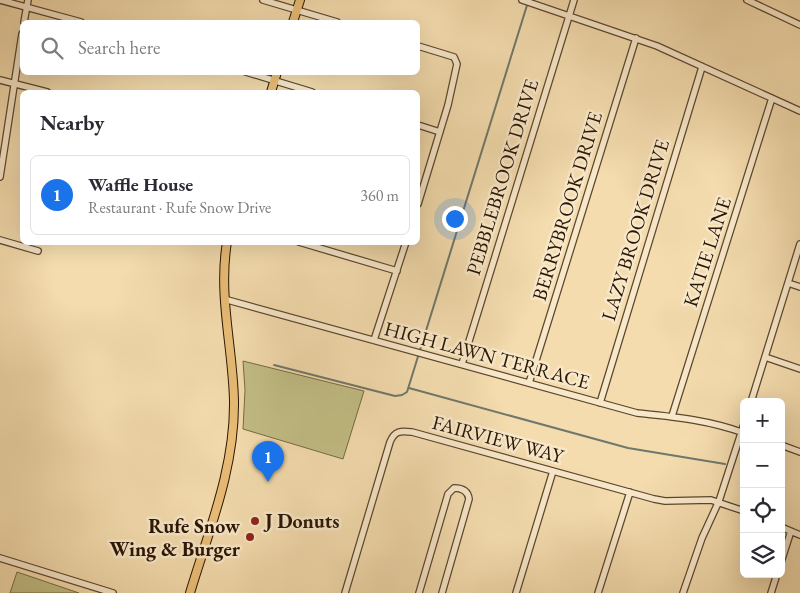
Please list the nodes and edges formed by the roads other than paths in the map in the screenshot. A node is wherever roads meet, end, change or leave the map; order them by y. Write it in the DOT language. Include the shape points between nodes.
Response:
graph roads {
  1 [pos="0,0"];
  2 [pos="28,0"];
  3 [pos="263,0"];
  4 [pos="300,0"];
  5 [pos="574,0"];
  6 [pos="747,0"];
  7 [pos="526,1"];
  8 [pos="27,7"];
  9 [pos="296,10"];
  10 [pos="569,16"];
  11 [pos="24,20"];
  12 [pos="73,20"];
  13 [pos="294,20"];
  14 [pos="330,20"];
  15 [pos="800,25"];
  16 [pos="636,38"];
  17 [pos="20,46"];
  18 [pos="420,47"];
  19 [pos="702,67"];
  20 [pos="255,75"];
  21 [pos="276,75"];
  22 [pos="0,80"];
  23 [pos="274,81"];
  24 [pos="14,84"];
  25 [pos="39,90"];
  26 [pos="272,90"];
  27 [pos="305,90"];
  28 [pos="772,98"];
  29 [pos="800,111"];
  30 [pos="420,126"];
  31 [pos="440,132"];
  32 [pos="1,162"];
  33 [pos="0,177"];
  34 [pos="420,194"];
  35 [pos="0,240"];
  36 [pos="800,244"];
  37 [pos="227,245"];
  38 [pos="310,245"];
  39 [pos="405,245"];
  40 [pos="38,251"];
  41 [pos="397,270"];
  42 [pos="788,283"];
  43 [pos="800,287"];
  44 [pos="224,299"];
  45 [pos="374,340"];
  46 [pos="765,357"];
  47 [pos="462,364"];
  48 [pos="800,369"];
  49 [pos="529,383"];
  50 [pos="752,398"];
  51 [pos="600,402"];
  52 [pos="672,416"];
  53 [pos="740,431"];
  54 [pos="740,441"];
  55 [pos="785,446"];
  56 [pos="800,452"];
  57 [pos="553,471"];
  58 [pos="630,492"];
  59 [pos="719,501"];
  60 [pos="740,509"];
  61 [pos="785,529"];
  62 [pos="791,532"];
  63 [pos="800,535"];
  64 [pos="785,550"];
  65 [pos="0,558"];
  66 [pos="776,578"];
  67 [pos="113,593"];
  68 [pos="190,593"];
  69 [pos="345,593"];
  70 [pos="419,593"];
  71 [pos="442,593"];
  72 [pos="516,593"];
  73 [pos="598,593"];
  74 [pos="683,593"];
  75 [pos="771,593"];
  1 -- 8 [label="street"];
  2 -- 8 [label="street"];
  3 -- 9 [label="street"];
  4 -- 9 [label="main road"];
  5 -- 10 [label="street, PEBBLEBROOK DRIVE"];
  6 -- 15 [label="street"];
  7 -- 10 [label="street"];
  8 -- 11 [label="street"];
  8 -- 12 [label="street"];
  9 -- 13 [label="main road"];
  9 -- 14 [label="street"];
  10 -- 16 [label="street"];
  10 -- 47 [label="street, PEBBLEBROOK DRIVE"];
  16 -- 19 [label="street"];
  16 -- 49 [label="street, BERRYBROOK DRIVE"];
  17 -- 24 [label="street"];
  18 -- 31 [label="street" via="454,57 457,64"];
  19 -- 28 [label="street"];
  19 -- 51 [label="street, LAZY BROOK DRIVE"];
  20 -- 23 [label="street"];
  21 -- 23 [label="main road"];
  22 -- 24 [label="street"];
  23 -- 26 [label="main road"];
  23 -- 27 [label="street"];
  24 -- 25 [label="street"];
  24 -- 32 [label="street"];
  28 -- 29 [label="street"];
  28 -- 52 [label="street, KATIE LANE"];
  30 -- 31 [label="street"];
  31 -- 34 [label="street"];
  32 -- 33 [label="street"];
  35 -- 40 [label="street"];
  36 -- 42 [label="street"];
  37 -- 44 [label="main road"];
  38 -- 41 [label="street"];
  39 -- 41 [label="street"];
  41 -- 45 [label="street"];
  42 -- 43 [label="street"];
  42 -- 46 [label="street"];
  44 -- 45 [label="street, HIGH LAWN TERRACE"];
  44 -- 68 [label="main road" via="233,383 232,438 223,486"];
  45 -- 47 [label="street, HIGH LAWN TERRACE"];
  46 -- 48 [label="street"];
  46 -- 50 [label="street"];
  47 -- 49 [label="street, HIGH LAWN TERRACE"];
  49 -- 51 [label="street, HIGH LAWN TERRACE"];
  51 -- 52 [label="street, HIGH LAWN TERRACE" via="637,413"];
  52 -- 53 [label="street, HIGH LAWN TERRACE"];
  54 -- 59 [label="street"];
  55 -- 56 [label="street"];
  57 -- 58 [label="street, FAIRVIEW WAY"];
  57 -- 69 [label="street, FAIRVIEW WAY" via="412,432 396,432 390,442"];
  57 -- 72 [label="street"];
  58 -- 59 [label="street, FAIRVIEW WAY" via="654,500"];
  58 -- 73 [label="street"];
  59 -- 60 [label="street, FAIRVIEW WAY"];
  59 -- 74 [label="street"];
  61 -- 62 [label="street"];
  62 -- 63 [label="street"];
  62 -- 64 [label="street"];
  65 -- 67 [label="street"];
  66 -- 75 [label="street"];
  70 -- 71 [label="street" via="448,494 454,488 460,488 469,499"];
}
